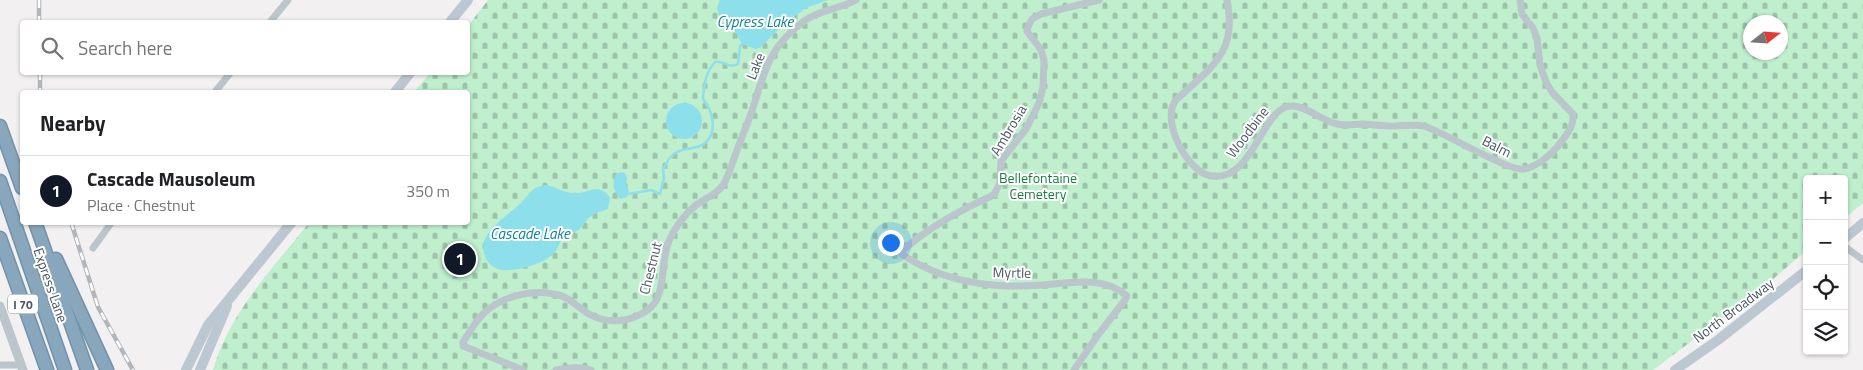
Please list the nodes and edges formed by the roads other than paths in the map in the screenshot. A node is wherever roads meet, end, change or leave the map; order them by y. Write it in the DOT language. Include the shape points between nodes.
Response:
graph roads {
  1 [pos="288,0"];
  2 [pos="468,0"];
  3 [pos="856,0"];
  4 [pos="1100,0"];
  5 [pos="1227,0"];
  6 [pos="1520,0"];
  7 [pos="272,20"];
  8 [pos="452,20"];
  9 [pos="229,75"];
  10 [pos="409,75"];
  11 [pos="217,90"];
  12 [pos="397,90"];
  13 [pos="1288,106"];
  14 [pos="0,126"];
  15 [pos="0,181"];
  16 [pos="20,182"];
  17 [pos="724,184"];
  18 [pos="1863,223"];
  19 [pos="36,225"];
  20 [pos="110,225"];
  21 [pos="290,225"];
  22 [pos="1848,236"];
  23 [pos="0,238"];
  24 [pos="42,243"];
  25 [pos="93,248"];
  26 [pos="1848,249"];
  27 [pos="900,254"];
  28 [pos="1863,260"];
  29 [pos="1803,273"];
  30 [pos="231,298"];
  31 [pos="0,306"];
  32 [pos="0,365"];
  33 [pos="22,368"];
  34 [pos="47,370"];
  35 [pos="65,370"];
  36 [pos="87,370"];
  37 [pos="108,370"];
  38 [pos="186,370"];
  39 [pos="200,370"];
  40 [pos="524,370"];
  41 [pos="556,370"];
  42 [pos="591,370"];
  43 [pos="1074,370"];
  44 [pos="1676,370"];
  1 -- 7 [label="street"];
  2 -- 8 [label="main road"];
  3 -- 17 [label="street, Lake" via="806,20 781,42 764,70 748,124"];
  4 -- 27 [label="street, Ambrosia" via="1054,10 1032,19 1028,31 1042,50 1043,87 1026,129 1001,161 1002,175 997,190 994,195 933,227"];
  5 -- 13 [label="street, Woodbine" via="1230,29 1227,44 1215,63 1172,105 1172,122 1181,149 1200,172 1220,176 1227,174 1257,145 1272,116"];
  6 -- 13 [label="street, Balm" via="1522,14 1537,38 1546,82 1573,114 1573,124 1552,155 1524,169 1513,168 1434,129 1416,124 1338,124"];
  9 -- 11 [label="street"];
  10 -- 12 [label="main road"];
  14 -- 16 [label="highway"];
  15 -- 35 [label="highway, Express Lane"];
  17 -- 40 [label="street, Chestnut" via="695,206 675,229 664,257 660,290 650,308 626,320 613,321 600,319 556,295 540,293 506,299 481,315 463,346"];
  18 -- 22 [label="main road"];
  19 -- 24 [label="highway"];
  20 -- 25 [label="street"];
  21 -- 30 [label="main road"];
  23 -- 34 [label="highway, I 70"];
  24 -- 36 [label="highway"];
  24 -- 37 [label="highway" via="56,260"];
  26 -- 28 [label="street"];
  27 -- 43 [label="street, Myrtle" via="958,280 1012,286 1090,282 1112,287 1127,296"];
  29 -- 44 [label="main road, North Broadway"];
  30 -- 38 [label="main road" via="208,325"];
  30 -- 39 [label="main road"];
  31 -- 33 [label="street"];
  32 -- 33 [label="street"];
  41 -- 42 [label="street"];
}
